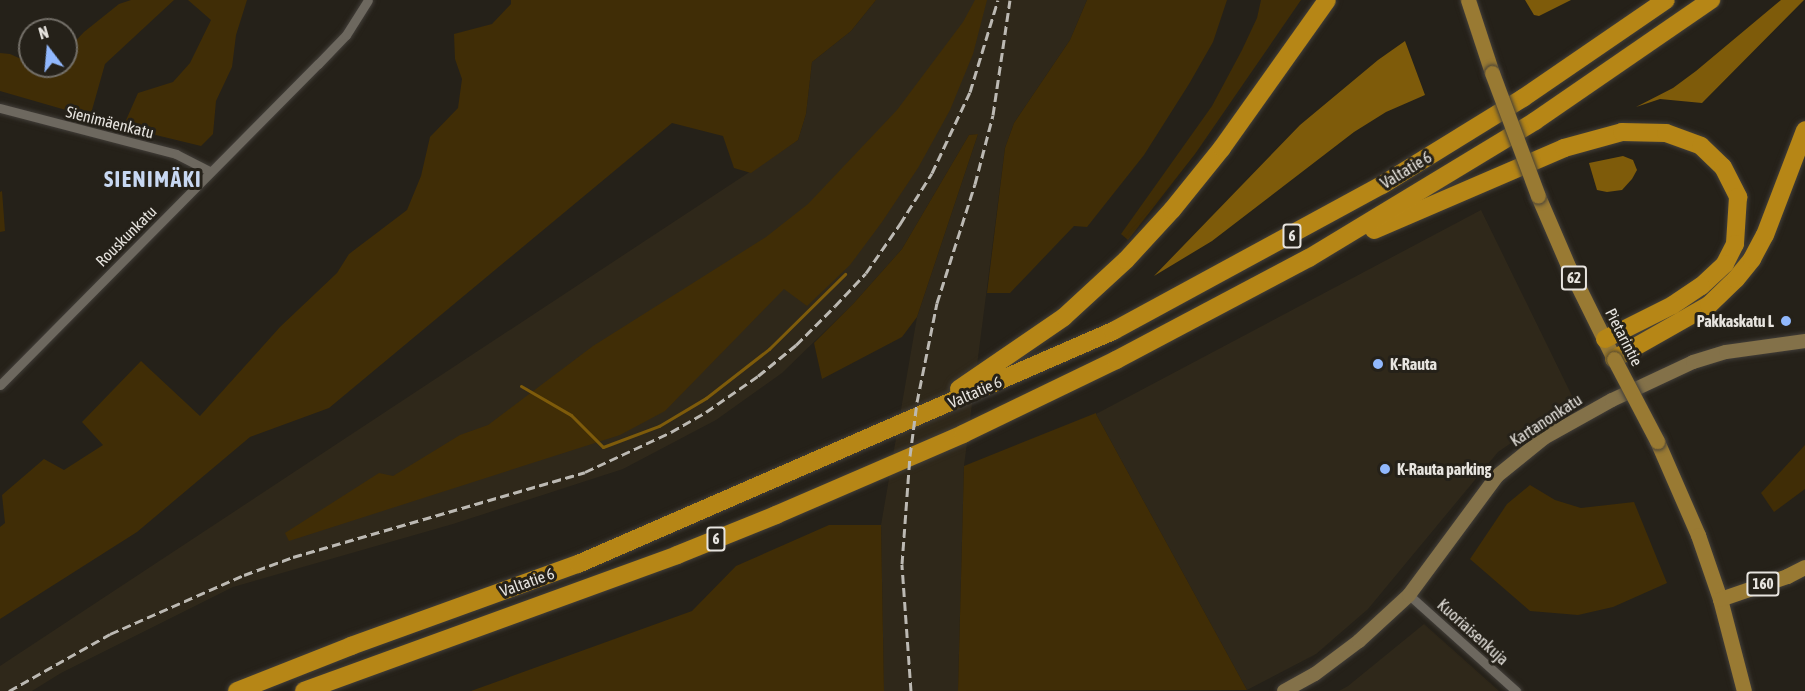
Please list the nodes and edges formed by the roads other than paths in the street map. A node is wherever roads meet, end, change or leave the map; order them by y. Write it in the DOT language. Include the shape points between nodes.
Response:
graph roads {
  1 [pos="368,0"];
  2 [pos="1327,0"];
  3 [pos="1468,0"];
  4 [pos="1666,0"];
  5 [pos="1711,0"];
  6 [pos="0,108"];
  7 [pos="1805,130"];
  8 [pos="210,171"];
  9 [pos="1309,258"];
  10 [pos="1605,339"];
  11 [pos="1805,341"];
  12 [pos="1614,358"];
  13 [pos="0,385"];
  14 [pos="894,428"];
  15 [pos="1805,567"];
  16 [pos="1409,595"];
  17 [pos="1720,599"];
  18 [pos="237,691"];
  19 [pos="304,691"];
  20 [pos="1284,691"];
  21 [pos="1516,691"];
  22 [pos="1744,691"];
  1 -- 8 [label="street, Rouskunkatu" via="346,35"];
  2 -- 14 [label="highway" via="1222,148 1126,260 1065,317 987,372"];
  3 -- 10 [label="main road, Pietarintie / 62, bridge" via="1538,196"];
  4 -- 14 [label="highway, Valtatie 6 / 6" via="1513,104 1262,253 1113,331"];
  5 -- 9 [label="highway, Valtatie 6 / 6" via="1535,121"];
  6 -- 8 [label="street, Sienimäenkatu" via="176,154"];
  7 -- 12 [label="highway" via="1765,235 1736,279 1709,305"];
  8 -- 13 [label="street, Rouskunkatu"];
  9 -- 10 [label="highway" via="1576,145 1622,132 1666,133 1701,146 1723,167 1738,197 1735,244 1725,264 1701,286 1673,305"];
  9 -- 19 [label="highway, Valtatie 6 / 6" via="1116,360 873,474 677,555"];
  10 -- 12 [label="main road, Pietarintie / 62"];
  11 -- 16 [label="main road, Kartanonkatu" via="1726,352 1693,362 1544,438 1491,484"];
  12 -- 17 [label="main road, Pietarintie / 62, bridge" via="1657,441 1698,535"];
  14 -- 18 [label="highway, Valtatie 6 / 6" via="578,564"];
  15 -- 17 [label="main road, 160"];
  16 -- 20 [label="main road, Kartanonkatu" via="1359,641 1315,674"];
  16 -- 21 [label="street, Kuoriaisenkuja"];
  17 -- 22 [label="main road, Pietarintie / 62"];
}
